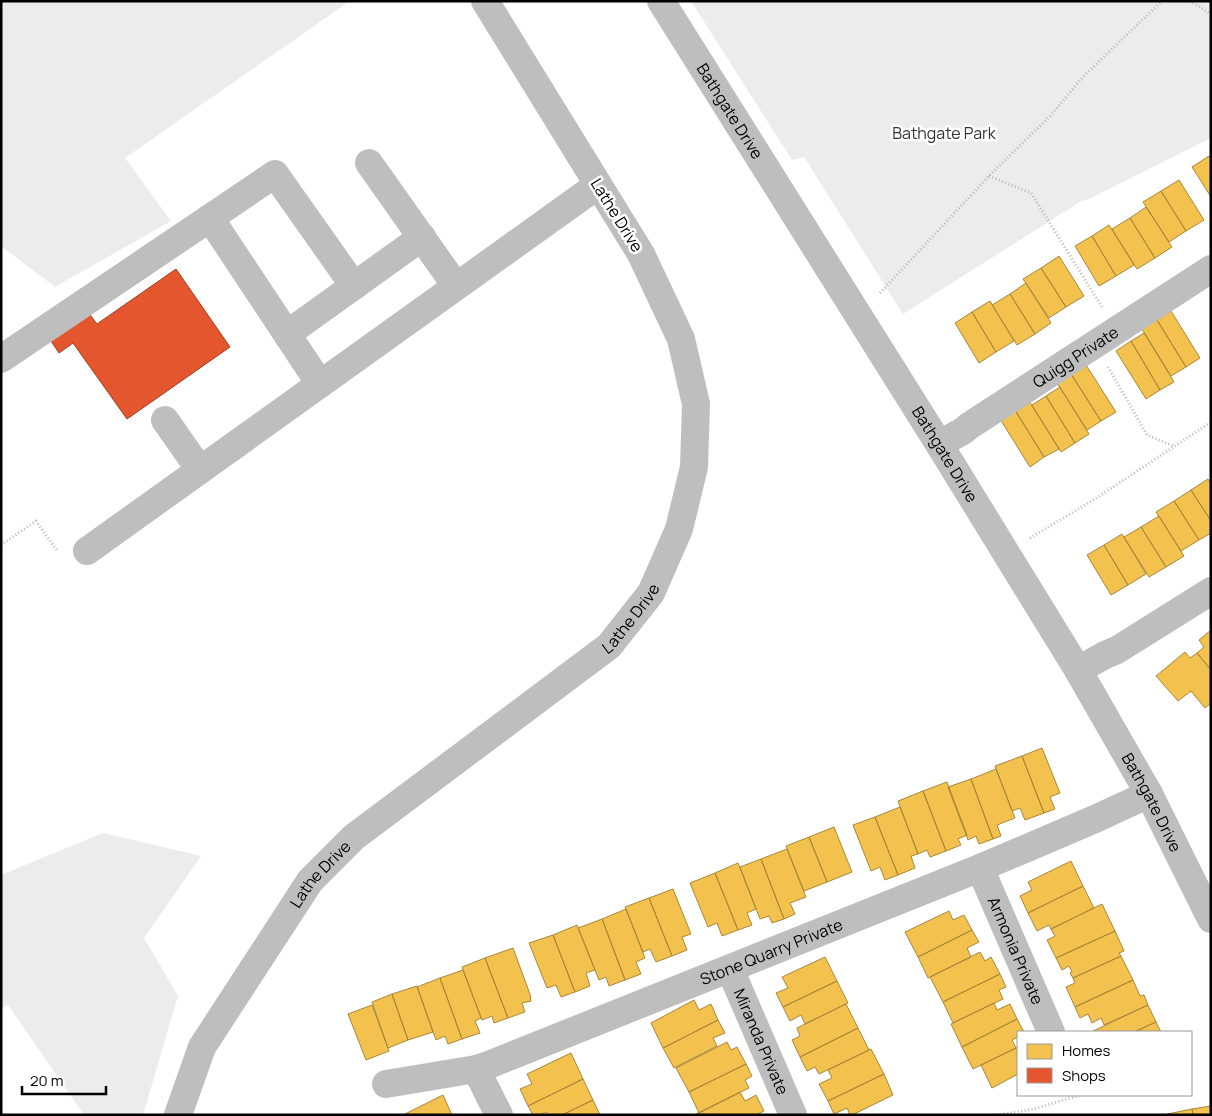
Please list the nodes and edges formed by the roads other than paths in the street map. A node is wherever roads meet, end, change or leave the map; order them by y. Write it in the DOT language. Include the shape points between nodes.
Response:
graph roads {
  1 [pos="484,1"];
  2 [pos="661,1"];
  3 [pos="369,163"];
  4 [pos="598,185"];
  5 [pos="210,218"];
  6 [pos="422,237"];
  7 [pos="1211,269"];
  8 [pos="354,286"];
  9 [pos="456,286"];
  10 [pos="287,334"];
  11 [pos="1,359"];
  12 [pos="320,384"];
  13 [pos="165,420"];
  14 [pos="939,444"];
  15 [pos="200,470"];
  16 [pos="87,551"];
  17 [pos="1211,591"];
  18 [pos="1078,670"];
  19 [pos="1149,794"];
  20 [pos="980,868"];
  21 [pos="1208,905"];
  22 [pos="730,969"];
  23 [pos="1051,1031"];
  24 [pos="476,1069"];
  25 [pos="386,1084"];
  26 [pos="178,1115"];
  27 [pos="499,1115"];
  28 [pos="793,1115"];
  1 -- 4 [label="street, Lathe Drive"];
  2 -- 14 [label="street, Bathgate Drive"];
  3 -- 6 [label="street"];
  4 -- 9 [label="street"];
  4 -- 26 [label="street, Lathe Drive" via="641,254 681,338 696,404 694,468 679,529 651,593 609,646 354,836 310,881 202,1047"];
  5 -- 8 [label="street" via="275,174"];
  5 -- 10 [label="street"];
  5 -- 11 [label="street"];
  6 -- 8 [label="street"];
  6 -- 9 [label="street"];
  7 -- 14 [label="street, Quigg Private"];
  8 -- 10 [label="street"];
  9 -- 12 [label="street"];
  10 -- 12 [label="street"];
  12 -- 15 [label="street"];
  13 -- 15 [label="street"];
  14 -- 18 [label="street, Bathgate Drive"];
  15 -- 16 [label="street"];
  17 -- 18 [label="street" via="1117,650"];
  18 -- 19 [label="street, Bathgate Drive"];
  19 -- 20 [label="street, Stone Quarry Private"];
  19 -- 21 [label="street, Bathgate Drive"];
  20 -- 22 [label="street, Stone Quarry Private"];
  20 -- 23 [label="street, Armonia Private"];
  22 -- 24 [label="street, Stone Quarry Private"];
  22 -- 28 [label="street, Miranda Private"];
  24 -- 25 [label="street, Stone Quarry Private"];
  24 -- 27 [label="street"];
}
